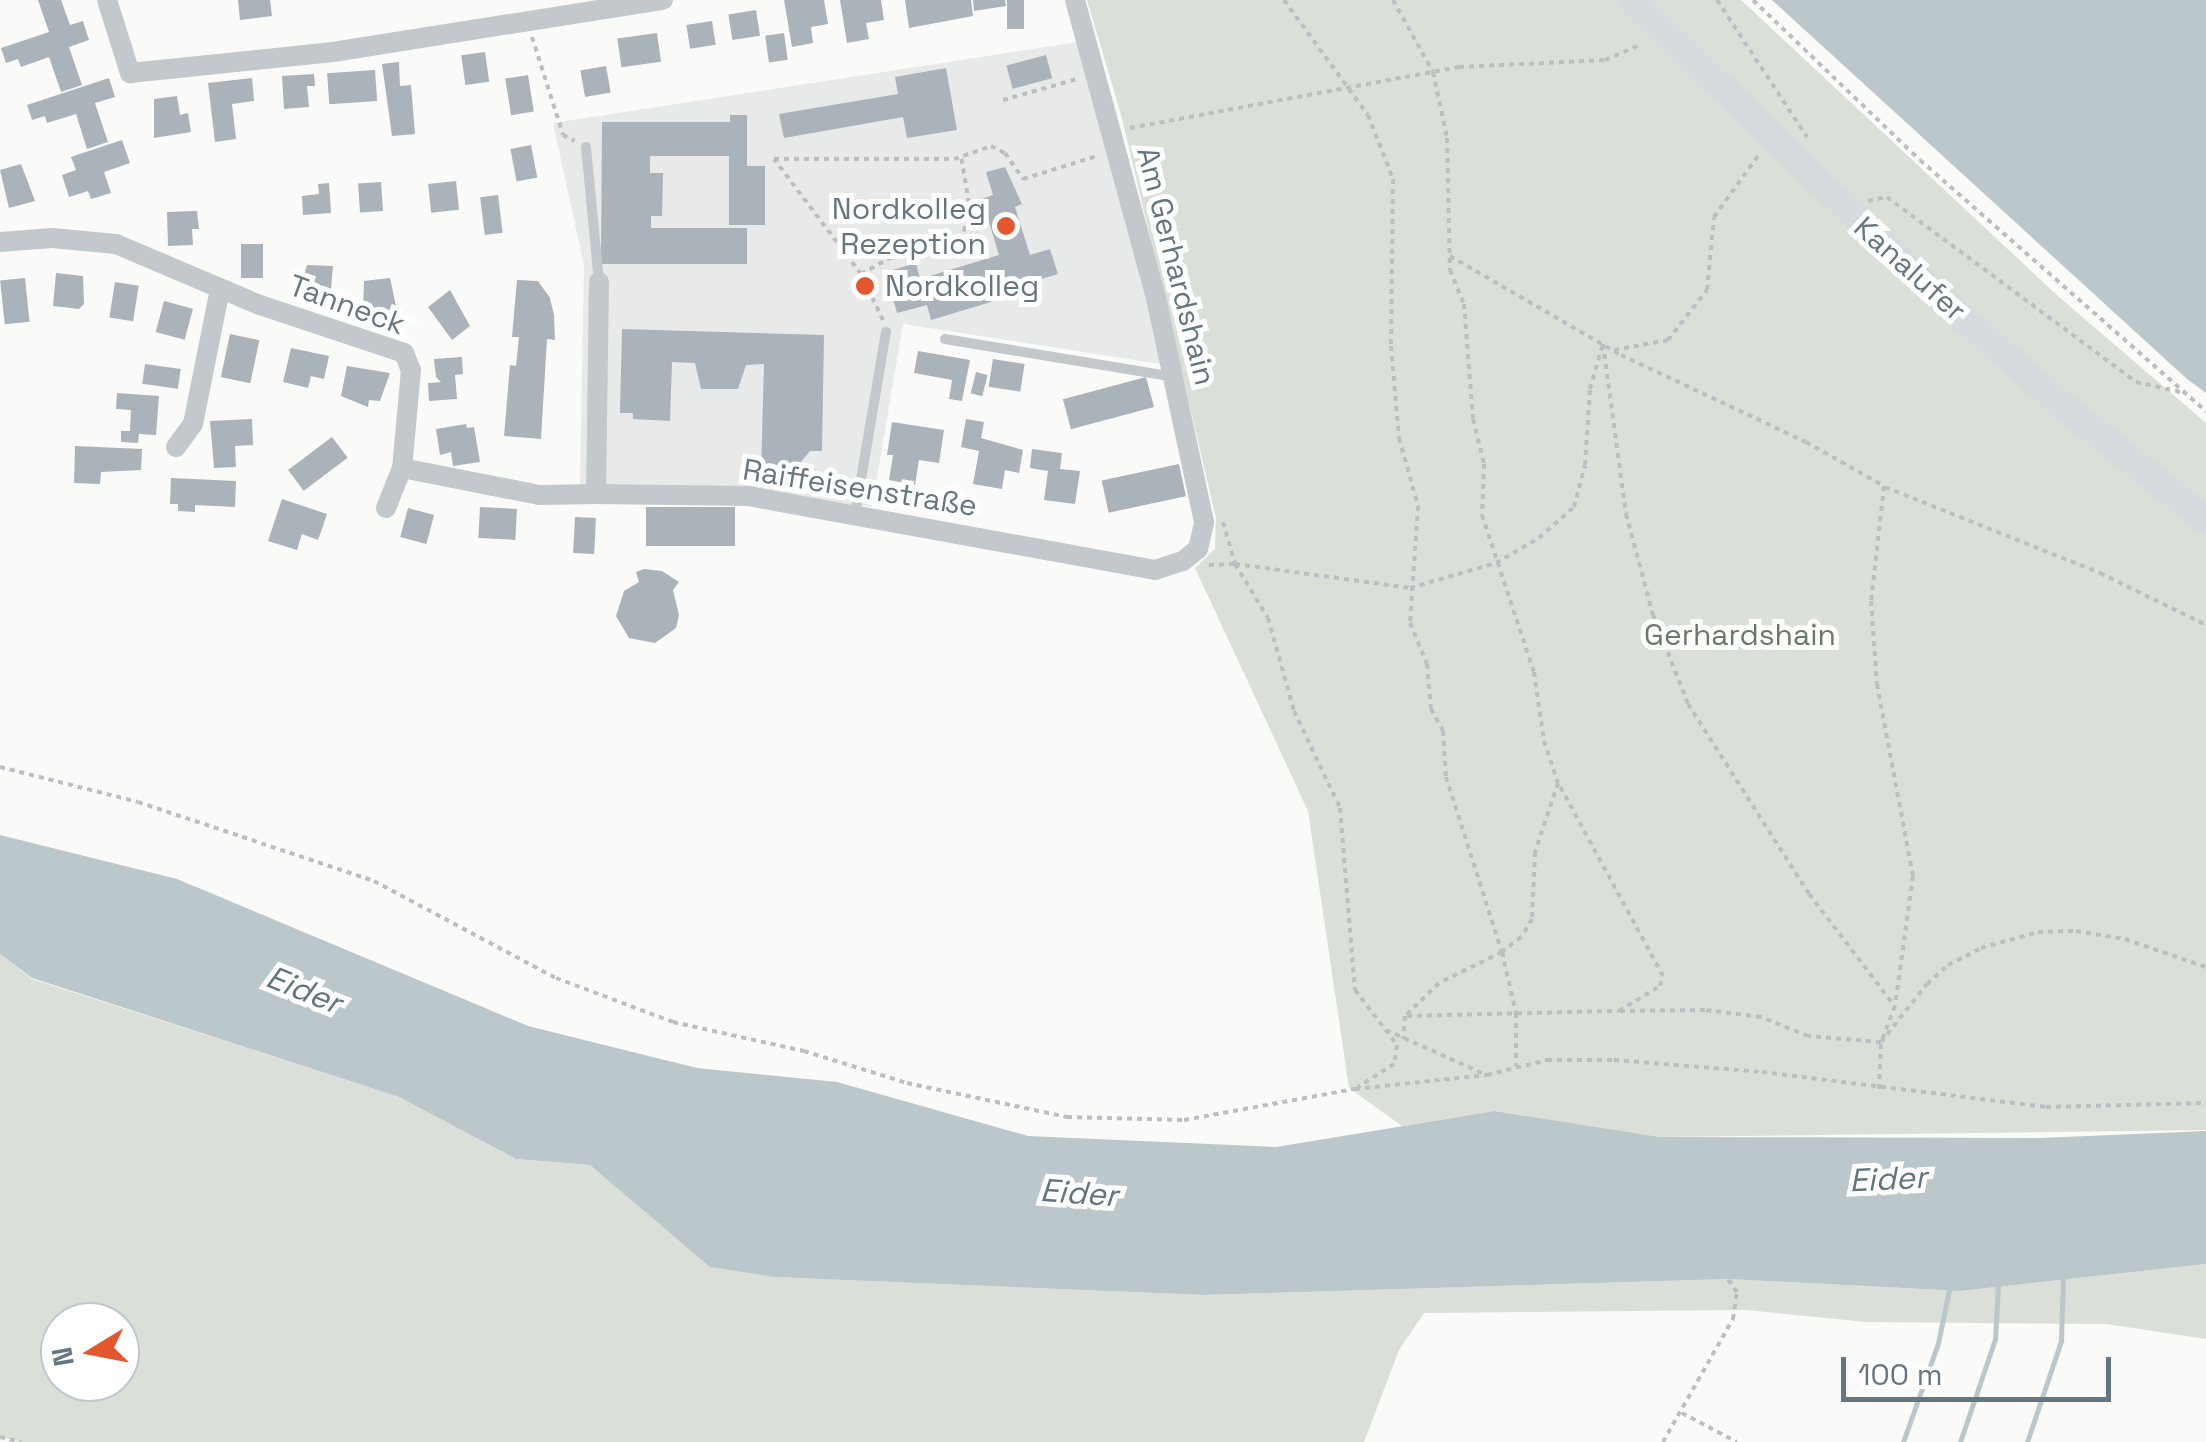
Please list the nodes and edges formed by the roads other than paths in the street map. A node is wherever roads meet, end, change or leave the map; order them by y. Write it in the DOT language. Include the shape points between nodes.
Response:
graph roads {
  1 [pos="106,0"];
  2 [pos="663,0"];
  3 [pos="1075,0"];
  4 [pos="1631,0"];
  5 [pos="586,146"];
  6 [pos="0,242"];
  7 [pos="599,282"];
  8 [pos="220,289"];
  9 [pos="886,332"];
  10 [pos="945,339"];
  11 [pos="1175,377"];
  12 [pos="176,447"];
  13 [pos="402,468"];
  14 [pos="596,494"];
  15 [pos="386,508"];
  16 [pos="855,515"];
  17 [pos="2206,520"];
  18 [pos="1198,549"];
  1 -- 2 [label="street" via="130,73 333,52"];
  3 -- 11 [label="street, Am Gerhardshain"];
  4 -- 17 [label="street, Kanalufer" via="1842,206 2056,400"];
  5 -- 7 [label="lane"];
  6 -- 8 [label="street, Tanneck" via="116,244"];
  7 -- 14 [label="street"];
  8 -- 12 [label="street" via="193,424"];
  8 -- 13 [label="street, Tanneck" via="404,353 411,370"];
  9 -- 16 [label="lane"];
  10 -- 11 [label="lane"];
  11 -- 18 [label="street, Am Gerhardshain" via="1204,522"];
  13 -- 14 [label="street" via="539,495"];
  13 -- 15 [label="street, Tanneck"];
  14 -- 16 [label="street, Raiffeisenstraße" via="748,496"];
  16 -- 18 [label="street, Raiffeisenstraße" via="1155,570"];
}
